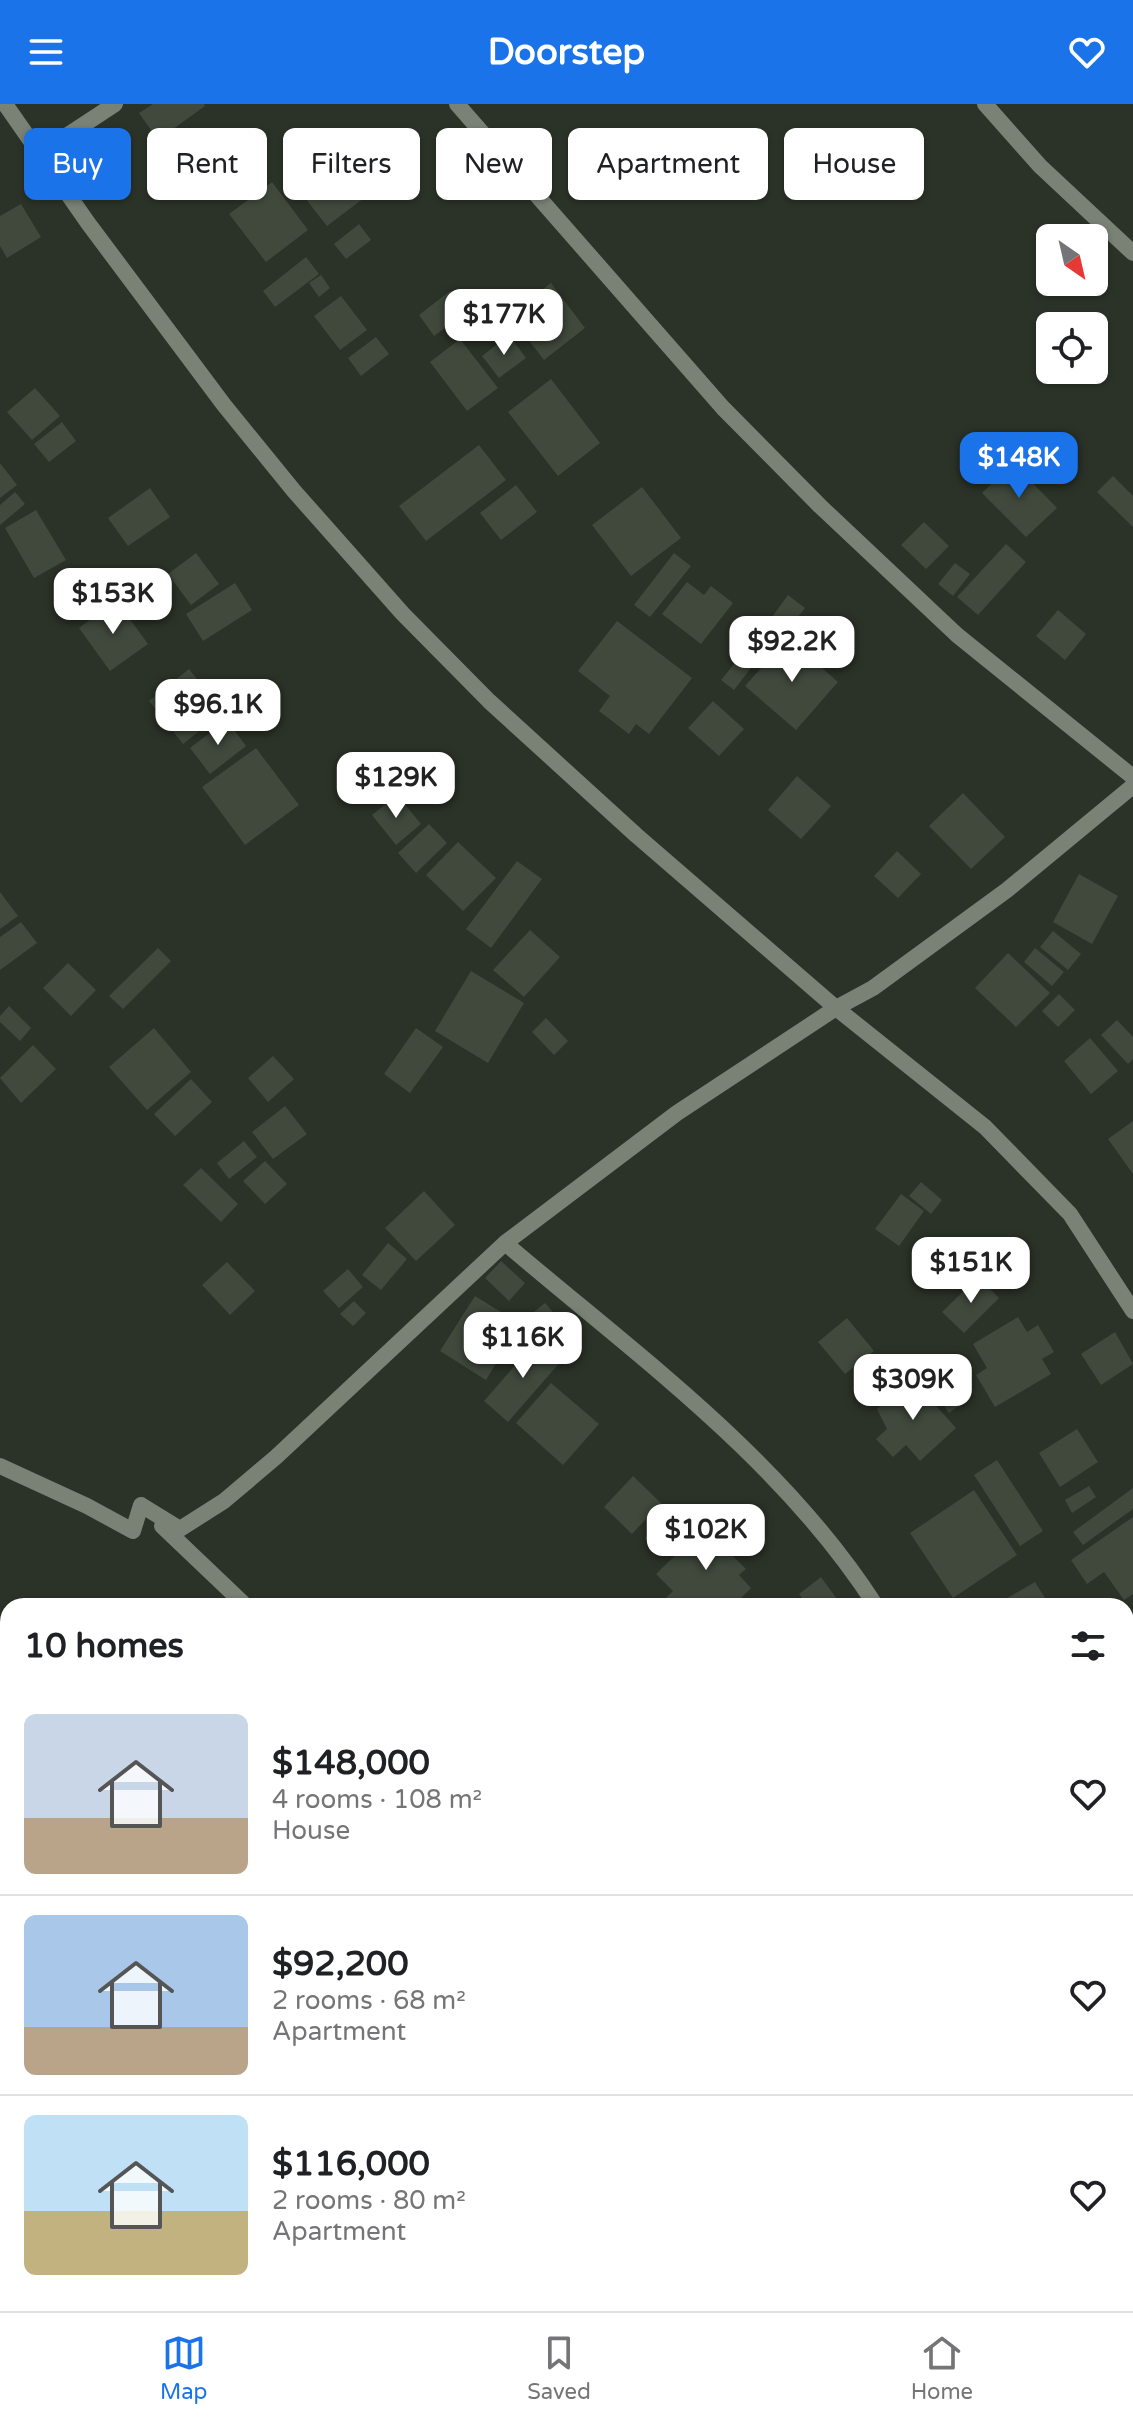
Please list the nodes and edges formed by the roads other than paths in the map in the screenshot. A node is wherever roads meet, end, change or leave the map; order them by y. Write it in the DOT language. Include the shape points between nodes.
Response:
graph roads {
  1 [pos="5,104"];
  2 [pos="115,104"];
  3 [pos="457,104"];
  4 [pos="985,104"];
  5 [pos="79,128"];
  6 [pos="24,132"];
  7 [pos="73,200"];
  8 [pos="1133,253"];
  9 [pos="1133,777"];
  10 [pos="1133,786"];
  11 [pos="836,1008"];
  12 [pos="505,1243"];
  13 [pos="1133,1311"];
  14 [pos="0,1466"];
  15 [pos="141,1505"];
  16 [pos="238,1598"];
  17 [pos="870,1598"];
  1 -- 6 [label="street"];
  2 -- 5 [label="street"];
  3 -- 9 [label="street" via="723,408 820,506 957,635"];
  4 -- 8 [label="street" via="1040,166"];
  7 -- 11 [label="street" via="224,405 403,614 636,835"];
  10 -- 11 [label="street" via="1007,890 873,988"];
  11 -- 12 [label="street" via="677,1113"];
  11 -- 13 [label="street" via="985,1127 1070,1214"];
  12 -- 15 [label="street" via="224,1501 180,1529"];
  12 -- 17 [label="street" via="673,1382 789,1492"];
  14 -- 15 [label="street" via="133,1531"];
  15 -- 16 [label="street"];
}
